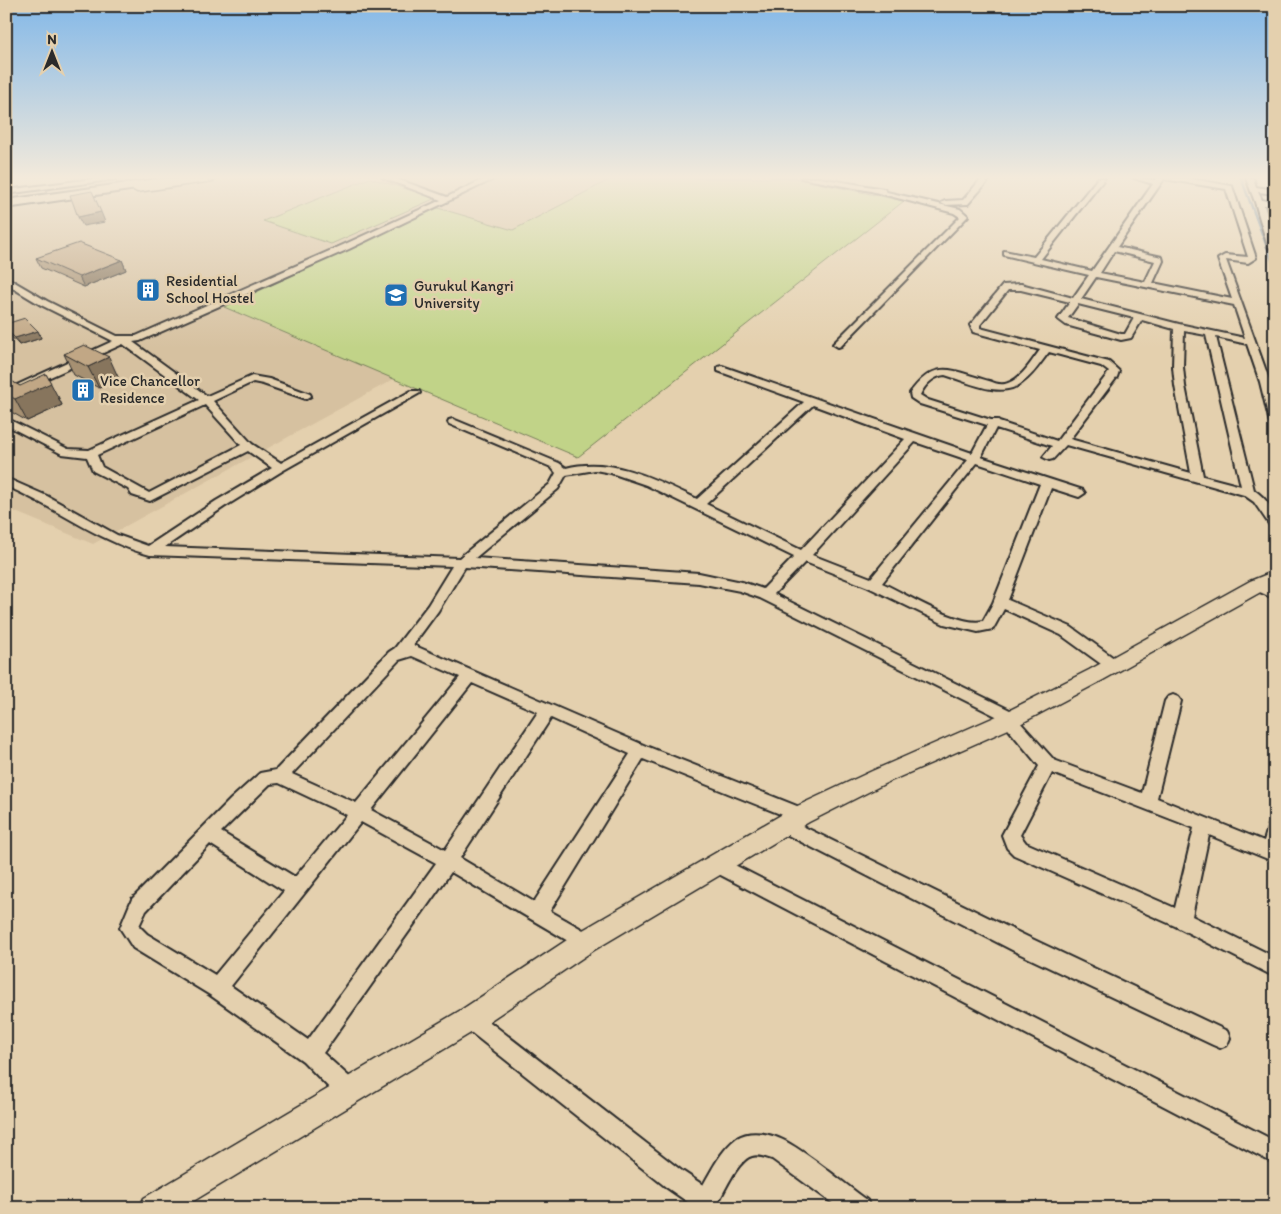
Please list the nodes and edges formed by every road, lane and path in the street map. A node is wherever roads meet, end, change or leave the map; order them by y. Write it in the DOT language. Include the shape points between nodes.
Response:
graph roads {
  1 [pos="372,235"];
  2 [pos="946,235"];
  3 [pos="1056,235"];
  4 [pos="1121,235"];
  5 [pos="1244,235"];
  6 [pos="1269,235"];
  7 [pos="1111,248"];
  8 [pos="1274,249"];
  9 [pos="1007,253"];
  10 [pos="1036,260"];
  11 [pos="1094,274"];
  12 [pos="6,280"];
  13 [pos="1148,286"];
  14 [pos="1077,300"];
  15 [pos="1237,303"];
  16 [pos="1140,316"];
  17 [pos="1179,327"];
  18 [pos="1210,334"];
  19 [pos="124,340"];
  20 [pos="1252,342"];
  21 [pos="838,344"];
  22 [pos="1046,349"];
  23 [pos="722,369"];
  24 [pos="416,393"];
  25 [pos="6,394"];
  26 [pos="306,396"];
  27 [pos="206,400"];
  28 [pos="811,401"];
  29 [pos="6,421"];
  30 [pos="453,422"];
  31 [pos="994,422"];
  32 [pos="1275,423"];
  33 [pos="913,437"];
  34 [pos="1061,443"];
  35 [pos="248,446"];
  36 [pos="91,454"];
  37 [pos="1048,457"];
  38 [pos="975,458"];
  39 [pos="278,470"];
  40 [pos="562,473"];
  41 [pos="1198,479"];
  42 [pos="6,482"];
  43 [pos="1046,482"];
  44 [pos="1248,492"];
  45 [pos="1079,493"];
  46 [pos="697,506"];
  47 [pos="1275,524"];
  48 [pos="150,551"];
  49 [pos="803,556"];
  50 [pos="461,563"];
  51 [pos="874,584"];
  52 [pos="1268,585"];
  53 [pos="765,595"];
  54 [pos="1000,602"];
  55 [pos="400,652"];
  56 [pos="1113,665"];
  57 [pos="469,676"];
  58 [pos="1172,701"];
  59 [pos="548,710"];
  60 [pos="1011,719"];
  61 [pos="640,750"];
  62 [pos="1048,765"];
  63 [pos="280,776"];
  64 [pos="1148,802"];
  65 [pos="360,813"];
  66 [pos="793,820"];
  67 [pos="1203,825"];
  68 [pos="1275,829"];
  69 [pos="208,834"];
  70 [pos="1272,853"];
  71 [pos="448,860"];
  72 [pos="717,864"];
  73 [pos="298,889"];
  74 [pos="538,913"];
  75 [pos="1182,920"];
  76 [pos="585,942"];
  77 [pos="1275,967"];
  78 [pos="218,988"];
  79 [pos="470,1019"];
  80 [pos="1220,1038"];
  81 [pos="310,1054"];
  82 [pos="348,1091"];
  83 [pos="1275,1153"];
  84 [pos="704,1204"];
  85 [pos="154,1208"];
  86 [pos="859,1208"];
  1 -- 19 [label="street" via="150,335"];
  2 -- 21 [label="street"];
  3 -- 10 [label="street"];
  4 -- 7 [label="street"];
  5 -- 15 [label="street" via="1252,258 1222,259"];
  6 -- 8 [label="street"];
  7 -- 11 [label="street"];
  7 -- 13 [label="street" via="1159,259"];
  9 -- 10 [label="street"];
  10 -- 11 [label="street"];
  11 -- 13 [label="street"];
  11 -- 14 [label="street"];
  12 -- 19 [label="street" via="44,303 115,339"];
  13 -- 15 [label="street"];
  14 -- 16 [label="street"];
  14 -- 16 [label="street" via="1064,317 1065,321 1116,336 1128,336"];
  14 -- 22 [label="street" via="1009,286 975,325 981,332"];
  15 -- 20 [label="street"];
  16 -- 17 [label="street"];
  17 -- 18 [label="street"];
  17 -- 41 [label="street" via="1180,386"];
  18 -- 20 [label="street"];
  18 -- 44 [label="street"];
  19 -- 25 [label="street"];
  19 -- 27 [label="street"];
  20 -- 32 [label="street"];
  22 -- 31 [label="street" via="1018,384 1009,388 937,372 915,393 924,402"];
  22 -- 34 [label="street" via="1105,364 1114,371"];
  23 -- 28 [label="street"];
  24 -- 39 [label="street"];
  26 -- 27 [label="street" via="256,378"];
  27 -- 35 [label="street"];
  27 -- 36 [label="street"];
  28 -- 33 [label="street"];
  28 -- 46 [label="street"];
  29 -- 36 [label="street" via="66,452"];
  30 -- 40 [label="street" via="555,465"];
  31 -- 34 [label="street"];
  31 -- 38 [label="street"];
  33 -- 38 [label="street"];
  33 -- 49 [label="street"];
  34 -- 37 [label="street"];
  34 -- 41 [label="street"];
  35 -- 36 [label="street" via="150,497 97,470"];
  35 -- 39 [label="street" via="276,464"];
  38 -- 43 [label="street"];
  38 -- 51 [label="street"];
  39 -- 48 [label="street"];
  40 -- 46 [label="street" via="585,467 604,468 650,484"];
  40 -- 50 [label="street" via="554,486"];
  41 -- 44 [label="street"];
  42 -- 48 [label="street" via="39,496 124,544"];
  43 -- 45 [label="street"];
  43 -- 54 [label="street"];
  44 -- 47 [label="street" via="1258,499"];
  46 -- 49 [label="street"];
  48 -- 50 [label="street"];
  49 -- 51 [label="street"];
  49 -- 53 [label="street"];
  50 -- 53 [label="street" via="699,578"];
  50 -- 55 [label="street"];
  51 -- 54 [label="street" via="972,628 990,624"];
  52 -- 56 [label="street"];
  53 -- 60 [label="street"];
  54 -- 56 [label="street" via="1066,630"];
  55 -- 57 [label="street" via="420,652"];
  55 -- 63 [label="street"];
  56 -- 60 [label="street"];
  57 -- 59 [label="street"];
  57 -- 65 [label="street"];
  58 -- 64 [label="street"];
  59 -- 61 [label="street"];
  59 -- 71 [label="street"];
  60 -- 62 [label="street"];
  60 -- 66 [label="street" via="878,777"];
  61 -- 66 [label="street"];
  61 -- 74 [label="street"];
  62 -- 64 [label="street"];
  62 -- 75 [label="street" via="1012,830 1013,842 1020,849"];
  63 -- 65 [label="street"];
  63 -- 69 [label="street" via="266,778"];
  64 -- 67 [label="street"];
  65 -- 71 [label="street"];
  65 -- 73 [label="street"];
  66 -- 72 [label="street"];
  66 -- 80 [label="street" via="1021,944"];
  67 -- 70 [label="street"];
  67 -- 75 [label="street"];
  68 -- 70 [label="street"];
  69 -- 73 [label="street"];
  69 -- 78 [label="street" via="139,906 129,928 140,942"];
  71 -- 74 [label="street"];
  71 -- 81 [label="street"];
  72 -- 76 [label="street"];
  72 -- 83 [label="street"];
  73 -- 78 [label="street"];
  74 -- 76 [label="street"];
  75 -- 77 [label="street"];
  76 -- 79 [label="street"];
  78 -- 81 [label="street"];
  79 -- 82 [label="street"];
  79 -- 84 [label="street"];
  81 -- 82 [label="street"];
  82 -- 85 [label="street"];
  84 -- 86 [label="street" via="731,1158 746,1145 758,1144 777,1149"];
}
